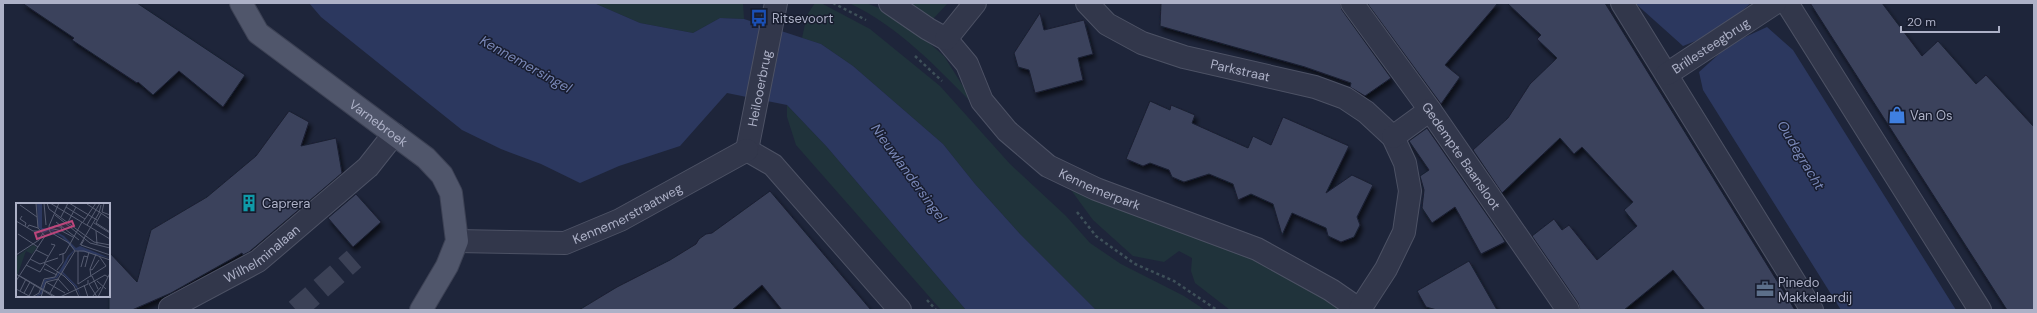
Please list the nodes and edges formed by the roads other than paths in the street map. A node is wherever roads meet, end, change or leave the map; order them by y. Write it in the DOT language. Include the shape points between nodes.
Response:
graph roads {
  1 [pos="240,3"];
  2 [pos="776,3"];
  3 [pos="890,3"];
  4 [pos="975,3"];
  5 [pos="1087,3"];
  6 [pos="1352,3"];
  7 [pos="1622,3"];
  8 [pos="1775,3"];
  9 [pos="1787,3"];
  10 [pos="946,39"];
  11 [pos="1667,74"];
  12 [pos="1430,110"];
  13 [pos="394,134"];
  14 [pos="1393,137"];
  15 [pos="747,150"];
  16 [pos="457,241"];
  17 [pos="170,310"];
  18 [pos="421,310"];
  19 [pos="900,310"];
  20 [pos="1360,310"];
  21 [pos="1568,310"];
  22 [pos="1812,310"];
  23 [pos="1980,310"];
  1 -- 13 [label="main road, Varnebroek" via="258,33"];
  2 -- 15 [label="street, Heilooerbrug"];
  3 -- 10 [label="street, Kennemerpark"];
  4 -- 10 [label="street"];
  5 -- 14 [label="street, Parkstraat" via="1107,24 1142,44 1345,98 1366,112"];
  6 -- 12 [label="street, Gedempte Baansloot"];
  7 -- 11 [label="street"];
  8 -- 11 [label="street, Brillesteegbrug"];
  9 -- 23 [label="street"];
  10 -- 20 [label="street, Kennemerpark" via="967,64 982,101 1007,132 1048,166 1096,189 1257,249"];
  11 -- 22 [label="street"];
  12 -- 14 [label="street"];
  12 -- 21 [label="street, Gedempte Baansloot"];
  13 -- 16 [label="main road, Varnebroek" via="426,158 442,175 450,193"];
  13 -- 17 [label="street, Wilhelminalaan" via="368,167 258,261"];
  14 -- 20 [label="street, Parkstraat" via="1405,163 1410,191 1404,232 1386,269"];
  15 -- 16 [label="street, Kennemerstraatweg" via="620,220 565,243"];
  15 -- 19 [label="street" via="773,165"];
  16 -- 18 [label="main road" via="447,266"];
}
